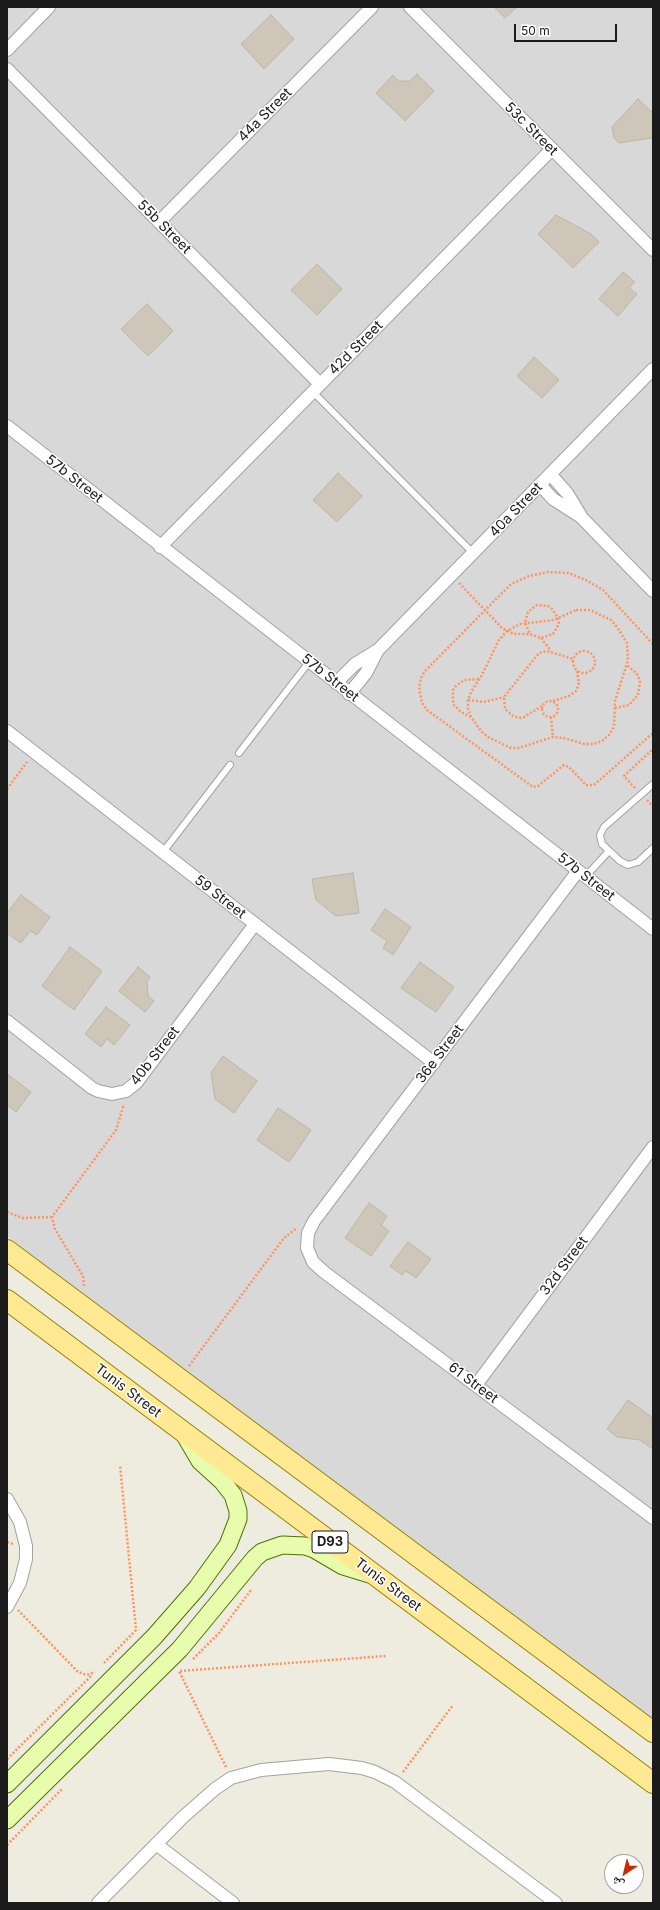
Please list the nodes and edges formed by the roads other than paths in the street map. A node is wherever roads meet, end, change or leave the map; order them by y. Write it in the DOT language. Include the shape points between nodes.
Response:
graph roads {
  1 [pos="49,7"];
  2 [pos="372,7"];
  3 [pos="410,7"];
  4 [pos="7,50"];
  5 [pos="7,69"];
  6 [pos="552,150"];
  7 [pos="159,222"];
  8 [pos="653,250"];
  9 [pos="653,370"];
  10 [pos="317,388"];
  11 [pos="7,426"];
  12 [pos="550,474"];
  13 [pos="540,484"];
  14 [pos="581,518"];
  15 [pos="160,547"];
  16 [pos="473,553"];
  17 [pos="653,591"];
  18 [pos="378,650"];
  19 [pos="309,662"];
  20 [pos="336,683"];
  21 [pos="349,694"];
  22 [pos="7,731"];
  23 [pos="239,754"];
  24 [pos="230,765"];
  25 [pos="653,784"];
  26 [pos="653,848"];
  27 [pos="609,851"];
  28 [pos="162,852"];
  29 [pos="582,874"];
  30 [pos="255,924"];
  31 [pos="653,929"];
  32 [pos="7,1021"];
  33 [pos="434,1063"];
  34 [pos="653,1147"];
  35 [pos="306,1240"];
  36 [pos="7,1250"];
  37 [pos="7,1300"];
  38 [pos="476,1385"];
  39 [pos="183,1432"];
  40 [pos="7,1499"];
  41 [pos="653,1518"];
  42 [pos="374,1574"];
  43 [pos="9,1605"];
  44 [pos="653,1732"];
  45 [pos="653,1783"];
  46 [pos="7,1784"];
  47 [pos="7,1820"];
  48 [pos="156,1844"];
  49 [pos="231,1902"];
  50 [pos="98,1903"];
  51 [pos="556,1903"];
  1 -- 4 [label="street"];
  2 -- 7 [label="street, 44a Street"];
  3 -- 6 [label="street, 53c Street"];
  5 -- 7 [label="street, 55b Street"];
  6 -- 8 [label="street, 53c Street"];
  6 -- 10 [label="street, 42d Street"];
  7 -- 10 [label="street, 55b Street"];
  9 -- 12 [label="street, 40a Street"];
  10 -- 15 [label="street, 42d Street"];
  10 -- 16 [label="lane"];
  11 -- 15 [label="street, 57b Street"];
  12 -- 13 [label="street, 40a Street"];
  12 -- 14 [label="street" via="567,493"];
  13 -- 14 [label="street" via="558,502"];
  13 -- 16 [label="street, 40a Street"];
  14 -- 17 [label="street"];
  15 -- 19 [label="street, 57b Street"];
  16 -- 18 [label="street, 40a Street"];
  18 -- 20 [label="street, 40a Street" via="355,664"];
  18 -- 21 [label="street, 40a Street" via="366,673"];
  19 -- 20 [label="street, 57b Street"];
  19 -- 23 [label="lane"];
  20 -- 21 [label="street, 57b Street"];
  21 -- 29 [label="street, 57b Street"];
  22 -- 28 [label="street, 59 Street"];
  24 -- 28 [label="lane"];
  25 -- 27 [label="lane" via="601,830 600,840"];
  26 -- 27 [label="lane" via="638,862 628,865"];
  27 -- 29 [label="lane"];
  28 -- 30 [label="street, 59 Street"];
  29 -- 31 [label="street, 57b Street"];
  29 -- 33 [label="street, 36e Street"];
  30 -- 32 [label="street, 40b Street" via="137,1082 126,1091 112,1094 98,1092"];
  30 -- 33 [label="street, 59 Street"];
  33 -- 35 [label="street, 36e Street" via="314,1221"];
  34 -- 38 [label="street, 32d Street"];
  35 -- 38 [label="street, 61 Street" via="309,1255 318,1267"];
  36 -- 44 [label="main road"];
  37 -- 39 [label="main road, Tunis Street / D93"];
  38 -- 41 [label="street, 61 Street"];
  39 -- 42 [label="main road, Tunis Street / D93"];
  39 -- 46 [label="street" via="194,1453 228,1488 236,1503 238,1519 228,1544 197,1588 154,1637"];
  40 -- 43 [label="street" via="20,1522 26,1546 24,1571"];
  42 -- 45 [label="main road, Tunis Street / D93"];
  42 -- 47 [label="street" via="343,1566 305,1546 282,1545 262,1552 180,1649"];
  48 -- 49 [label="street"];
  48 -- 50 [label="street"];
  48 -- 51 [label="street" via="198,1803 231,1778 261,1770 329,1764 362,1768 395,1782"];
}
